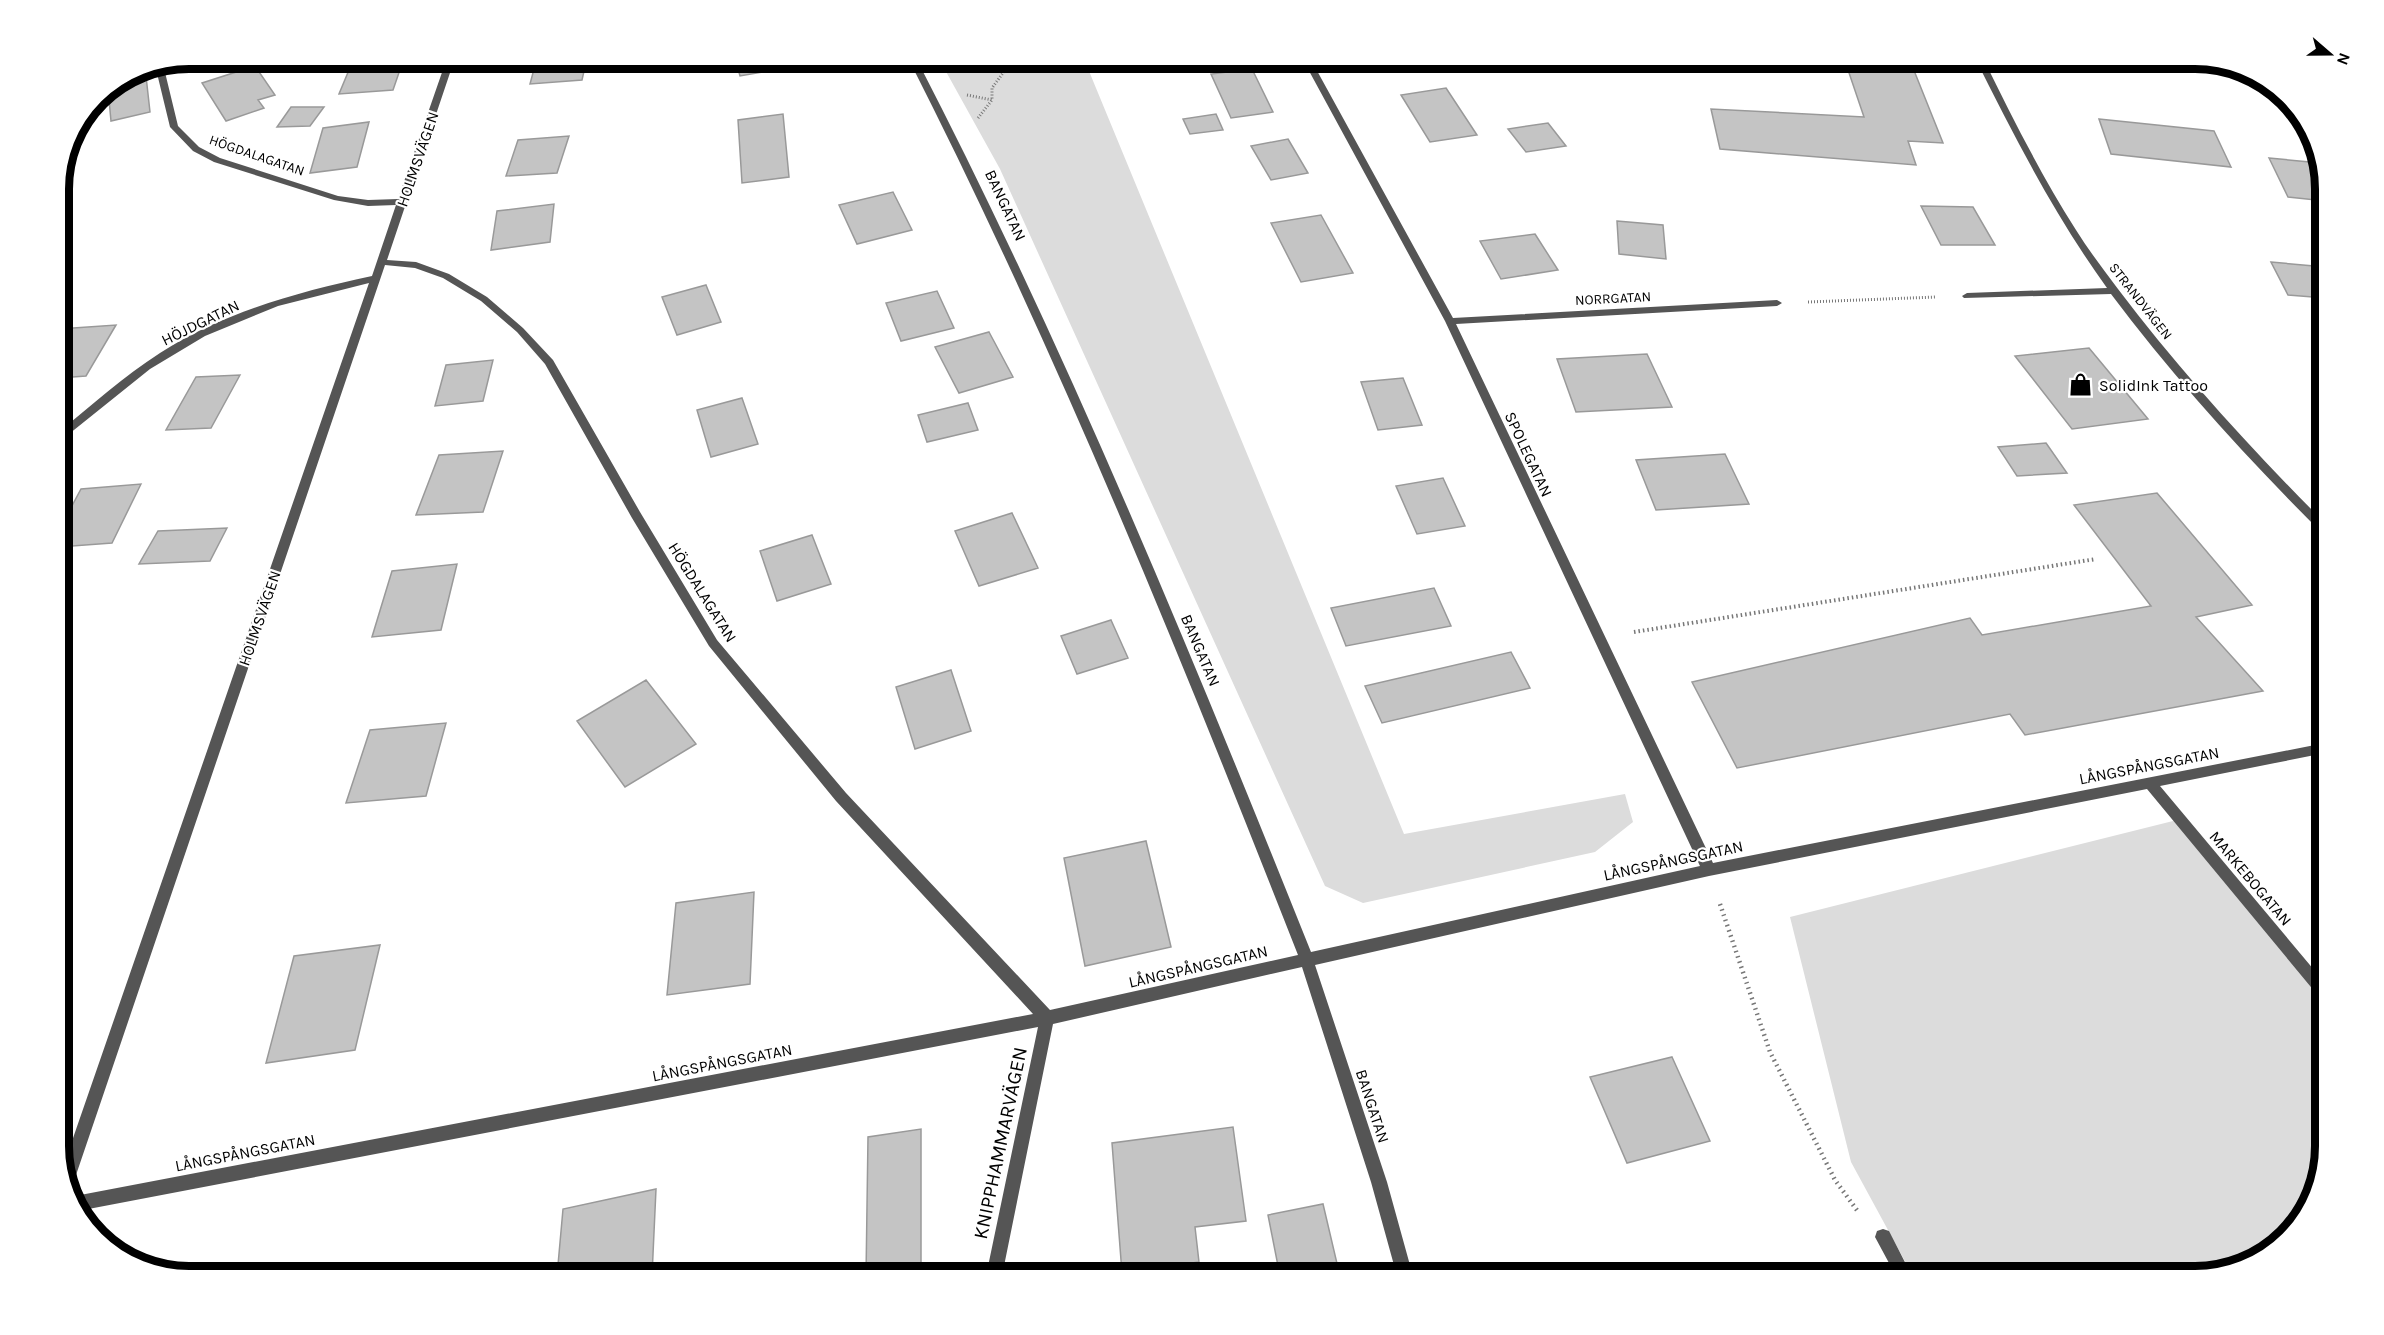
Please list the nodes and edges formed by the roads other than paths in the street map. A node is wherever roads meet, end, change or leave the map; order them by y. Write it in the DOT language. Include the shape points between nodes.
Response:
graph roads {
  1 [pos="447,69"];
  2 [pos="917,69"];
  3 [pos="1312,69"];
  4 [pos="1985,69"];
  5 [pos="161,72"];
  6 [pos="402,202"];
  7 [pos="382,262"];
  8 [pos="377,278"];
  9 [pos="2115,291"];
  10 [pos="1967,296"];
  11 [pos="1777,303"];
  12 [pos="1450,321"];
  13 [pos="69,430"];
  14 [pos="2315,518"];
  15 [pos="2315,750"];
  16 [pos="2151,783"];
  17 [pos="1709,870"];
  18 [pos="1307,960"];
  19 [pos="2315,981"];
  20 [pos="1047,1018"];
  21 [pos="71,1167"];
  22 [pos="83,1202"];
  23 [pos="1883,1237"];
  24 [pos="996,1266"];
  25 [pos="1402,1266"];
  26 [pos="1899,1266"];
  1 -- 6 [label="street, HOLMSVÄGEN"];
  2 -- 18 [label="street, BANGATAN" via="971,173 1062,369 1209,713"];
  3 -- 12 [label="street, SPOLEGATAN"];
  4 -- 9 [label="street, STRANDVÄGEN" via="2050,194"];
  5 -- 6 [label="street, HÖGDALAGATAN" via="174,127 195,149 337,198 368,203"];
  6 -- 7 [label="street, HOLMSVÄGEN"];
  7 -- 8 [label="street, HOLMSVÄGEN"];
  7 -- 20 [label="street, HÖGDALAGATAN" via="416,265 446,276 484,299 549,362 713,643 841,797"];
  8 -- 13 [label="street, HÖJDGATAN" via="309,292 237,318 178,346"];
  8 -- 21 [label="street, HOLMSVÄGEN"];
  9 -- 10 [label="street"];
  9 -- 14 [label="street, STRANDVÄGEN" via="2231,430"];
  11 -- 12 [label="street, NORRGATAN"];
  12 -- 17 [label="street, SPOLEGATAN"];
  15 -- 16 [label="street, LÅNGSPÅNGSGATAN"];
  16 -- 17 [label="street, LÅNGSPÅNGSGATAN"];
  16 -- 19 [label="street, MARKEBOGATAN"];
  17 -- 18 [label="street, LÅNGSPÅNGSGATAN"];
  18 -- 20 [label="street, LÅNGSPÅNGSGATAN"];
  18 -- 25 [label="street, BANGATAN"];
  20 -- 22 [label="street, LÅNGSPÅNGSGATAN"];
  20 -- 24 [label="street, KNIPPHAMMARVÄGEN"];
  23 -- 26 [label="street"];
}
